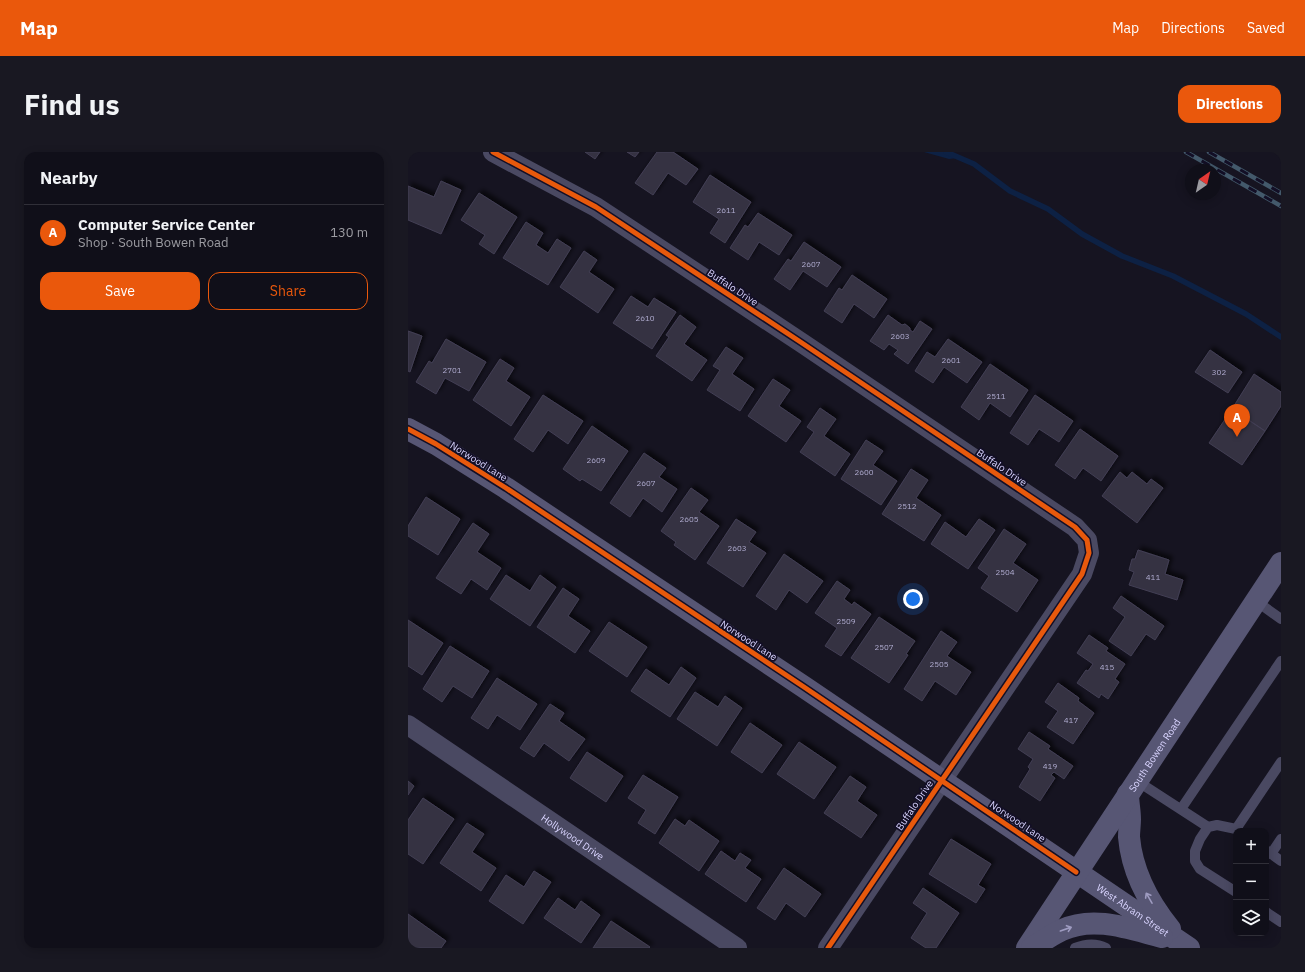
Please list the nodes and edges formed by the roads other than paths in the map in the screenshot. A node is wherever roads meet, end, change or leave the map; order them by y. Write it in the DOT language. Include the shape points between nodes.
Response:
graph roads {
  1 [pos="493,152"];
  2 [pos="408,429"];
  3 [pos="1281,563"];
  4 [pos="1256,602"];
  5 [pos="1281,619"];
  6 [pos="1281,662"];
  7 [pos="408,725"];
  8 [pos="1281,762"];
  9 [pos="941,781"];
  10 [pos="1132,788"];
  11 [pos="1181,809"];
  12 [pos="1208,827"];
  13 [pos="1238,828"];
  14 [pos="1233,829"];
  15 [pos="1281,840"];
  16 [pos="1269,852"];
  17 [pos="1281,861"];
  18 [pos="1076,872"];
  19 [pos="1233,890"];
  20 [pos="1269,914"];
  21 [pos="1281,922"];
  22 [pos="1168,939"];
  23 [pos="736,948"];
  24 [pos="828,948"];
  25 [pos="1027,948"];
  26 [pos="1032,948"];
  27 [pos="1074,948"];
  28 [pos="1106,948"];
  1 -- 9 [label="street, Buffalo Drive" via="596,207 1075,527 1087,540 1089,553 1082,574"];
  2 -- 9 [label="main road, Norwood Lane" via="506,488"];
  3 -- 4 [label="main road, South Bowen Road"];
  4 -- 5 [label="lane"];
  4 -- 10 [label="main road, South Bowen Road"];
  6 -- 11 [label="lane"];
  7 -- 23 [label="street, Hollywood Drive"];
  8 -- 13 [label="lane"];
  9 -- 18 [label="main road, Norwood Lane"];
  9 -- 24 [label="street, Buffalo Drive"];
  10 -- 11 [label="lane"];
  10 -- 18 [label="main road, South Bowen Road"];
  22 -- 10 [label="main road, one-way" via="1136,870 1129,837"];
  11 -- 12 [label="lane"];
  12 -- 14 [label="lane" via="1217,825"];
  12 -- 19 [label="lane" via="1195,851 1195,861 1200,868"];
  15 -- 16 [label="lane"];
  16 -- 17 [label="lane"];
  18 -- 22 [label="main road, West Abram Street"];
  18 -- 25 [label="main road, South Bowen Road"];
  20 -- 21 [label="lane"];
  26 -- 22 [label="main road, one-way" via="1062,930 1086,923 1119,926"];
  27 -- 28 [label="lane" via="1092,944"];
}
